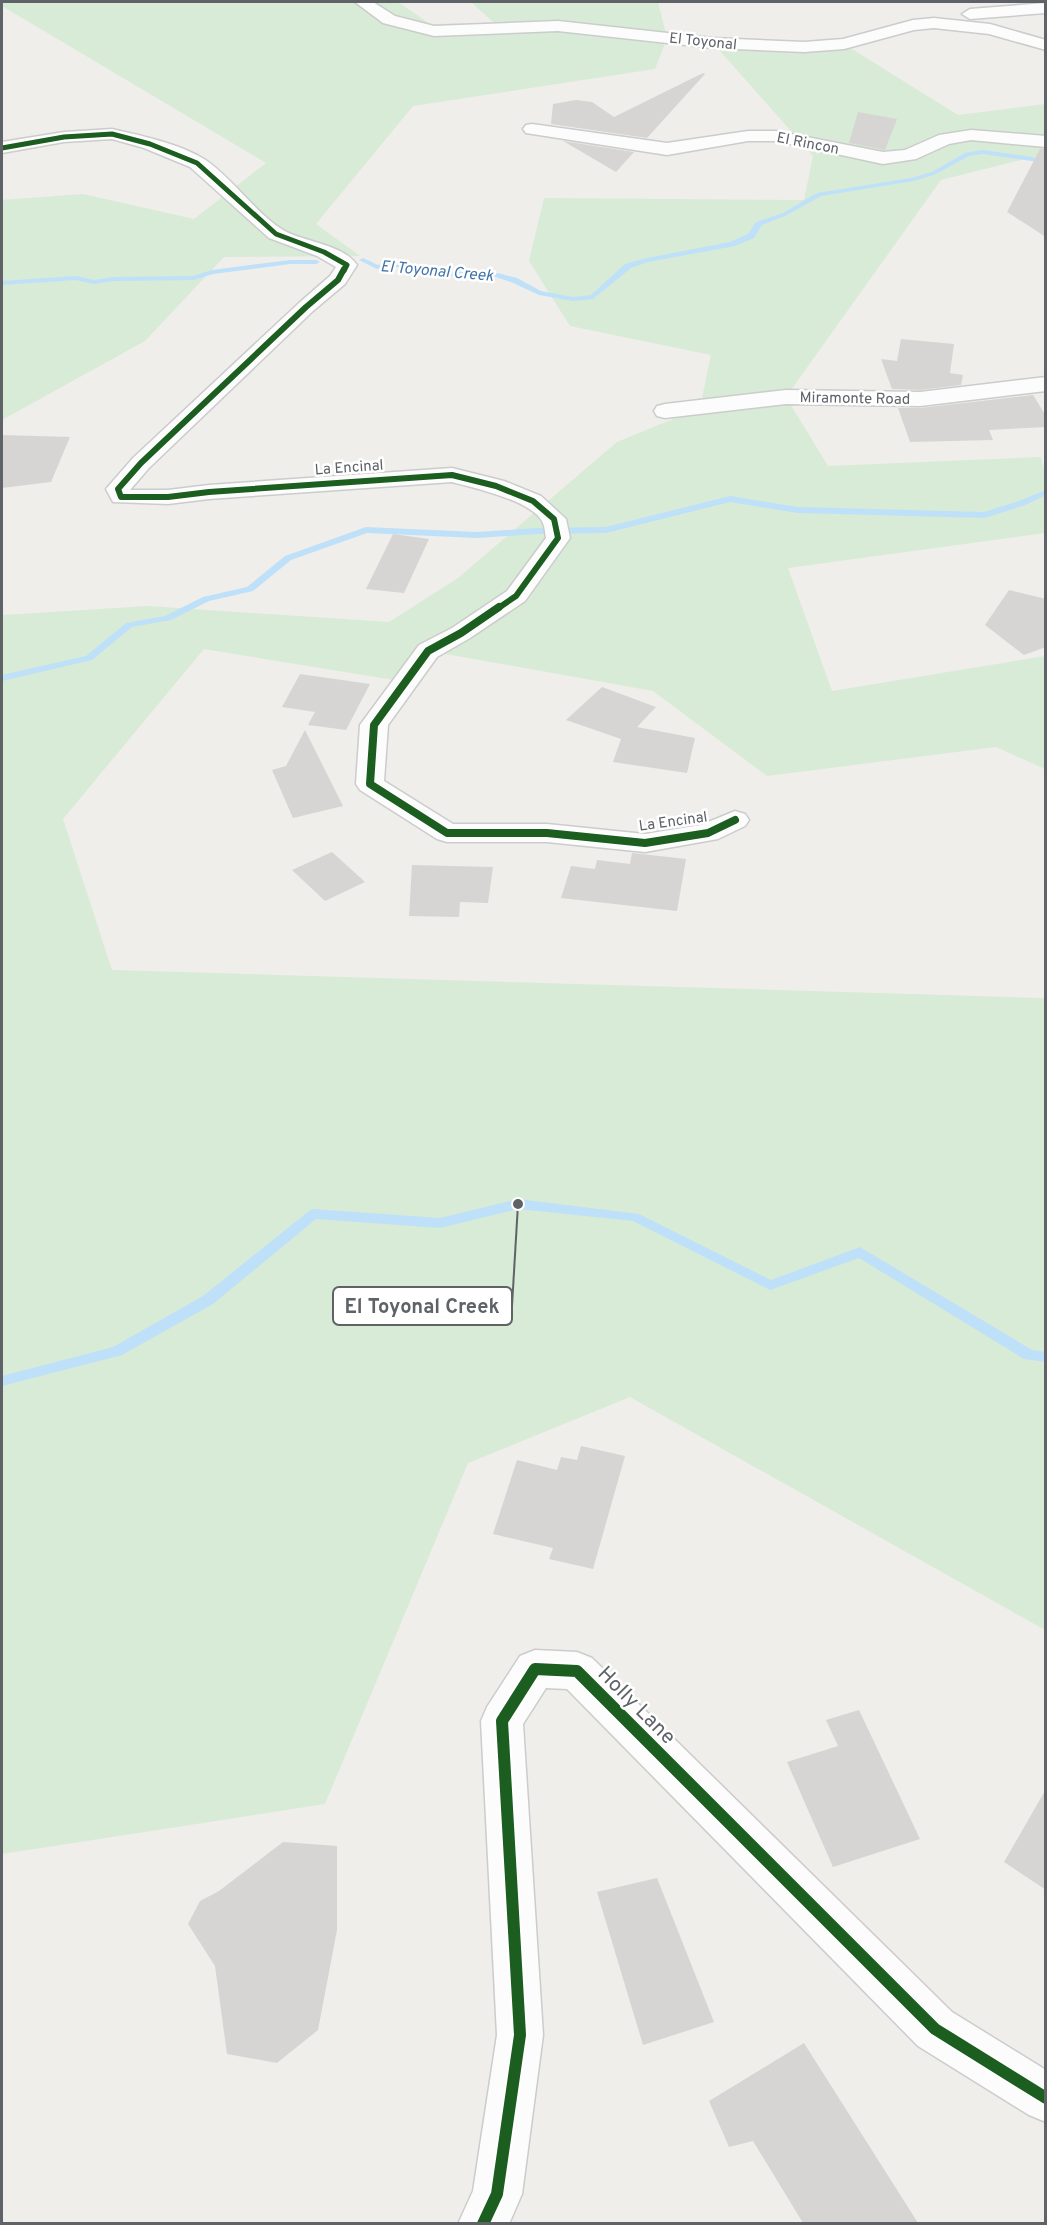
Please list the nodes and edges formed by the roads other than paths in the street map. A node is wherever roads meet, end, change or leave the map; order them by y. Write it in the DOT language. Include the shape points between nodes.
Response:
graph roads {
  1 [pos="363,2"];
  2 [pos="1046,8"];
  3 [pos="934,23"];
  4 [pos="1046,45"];
  5 [pos="532,129"];
  6 [pos="1046,142"];
  7 [pos="2,148"];
  8 [pos="1046,384"];
  9 [pos="665,411"];
  10 [pos="735,820"];
  11 [pos="1046,2098"];
  12 [pos="483,2223"];
  1 -- 3 [label="street, El Toyonal" via="388,20 435,31 558,26 757,46 844,44"];
  2 -- 3 [label="street" via="951,15"];
  3 -- 4 [label="street, El Toyonal" via="990,29"];
  5 -- 6 [label="street, El Rincon" via="667,149 748,136 776,136 883,158 909,155 945,139 971,135"];
  7 -- 10 [label="street, La Encinal" via="64,137 112,134 150,144 197,163 276,234 347,265 338,280 141,462 118,489 121,497 168,497 452,475 533,501 554,519 558,538 516,596 428,651 374,725 369,784 447,833 547,833 645,843 708,833"];
  8 -- 9 [label="street, Miramonte Road" via="920,399 786,397"];
  11 -- 12 [label="street, Holly Lane" via="935,2029 578,1671 535,1669 502,1721 520,2035 497,2194"];
}
